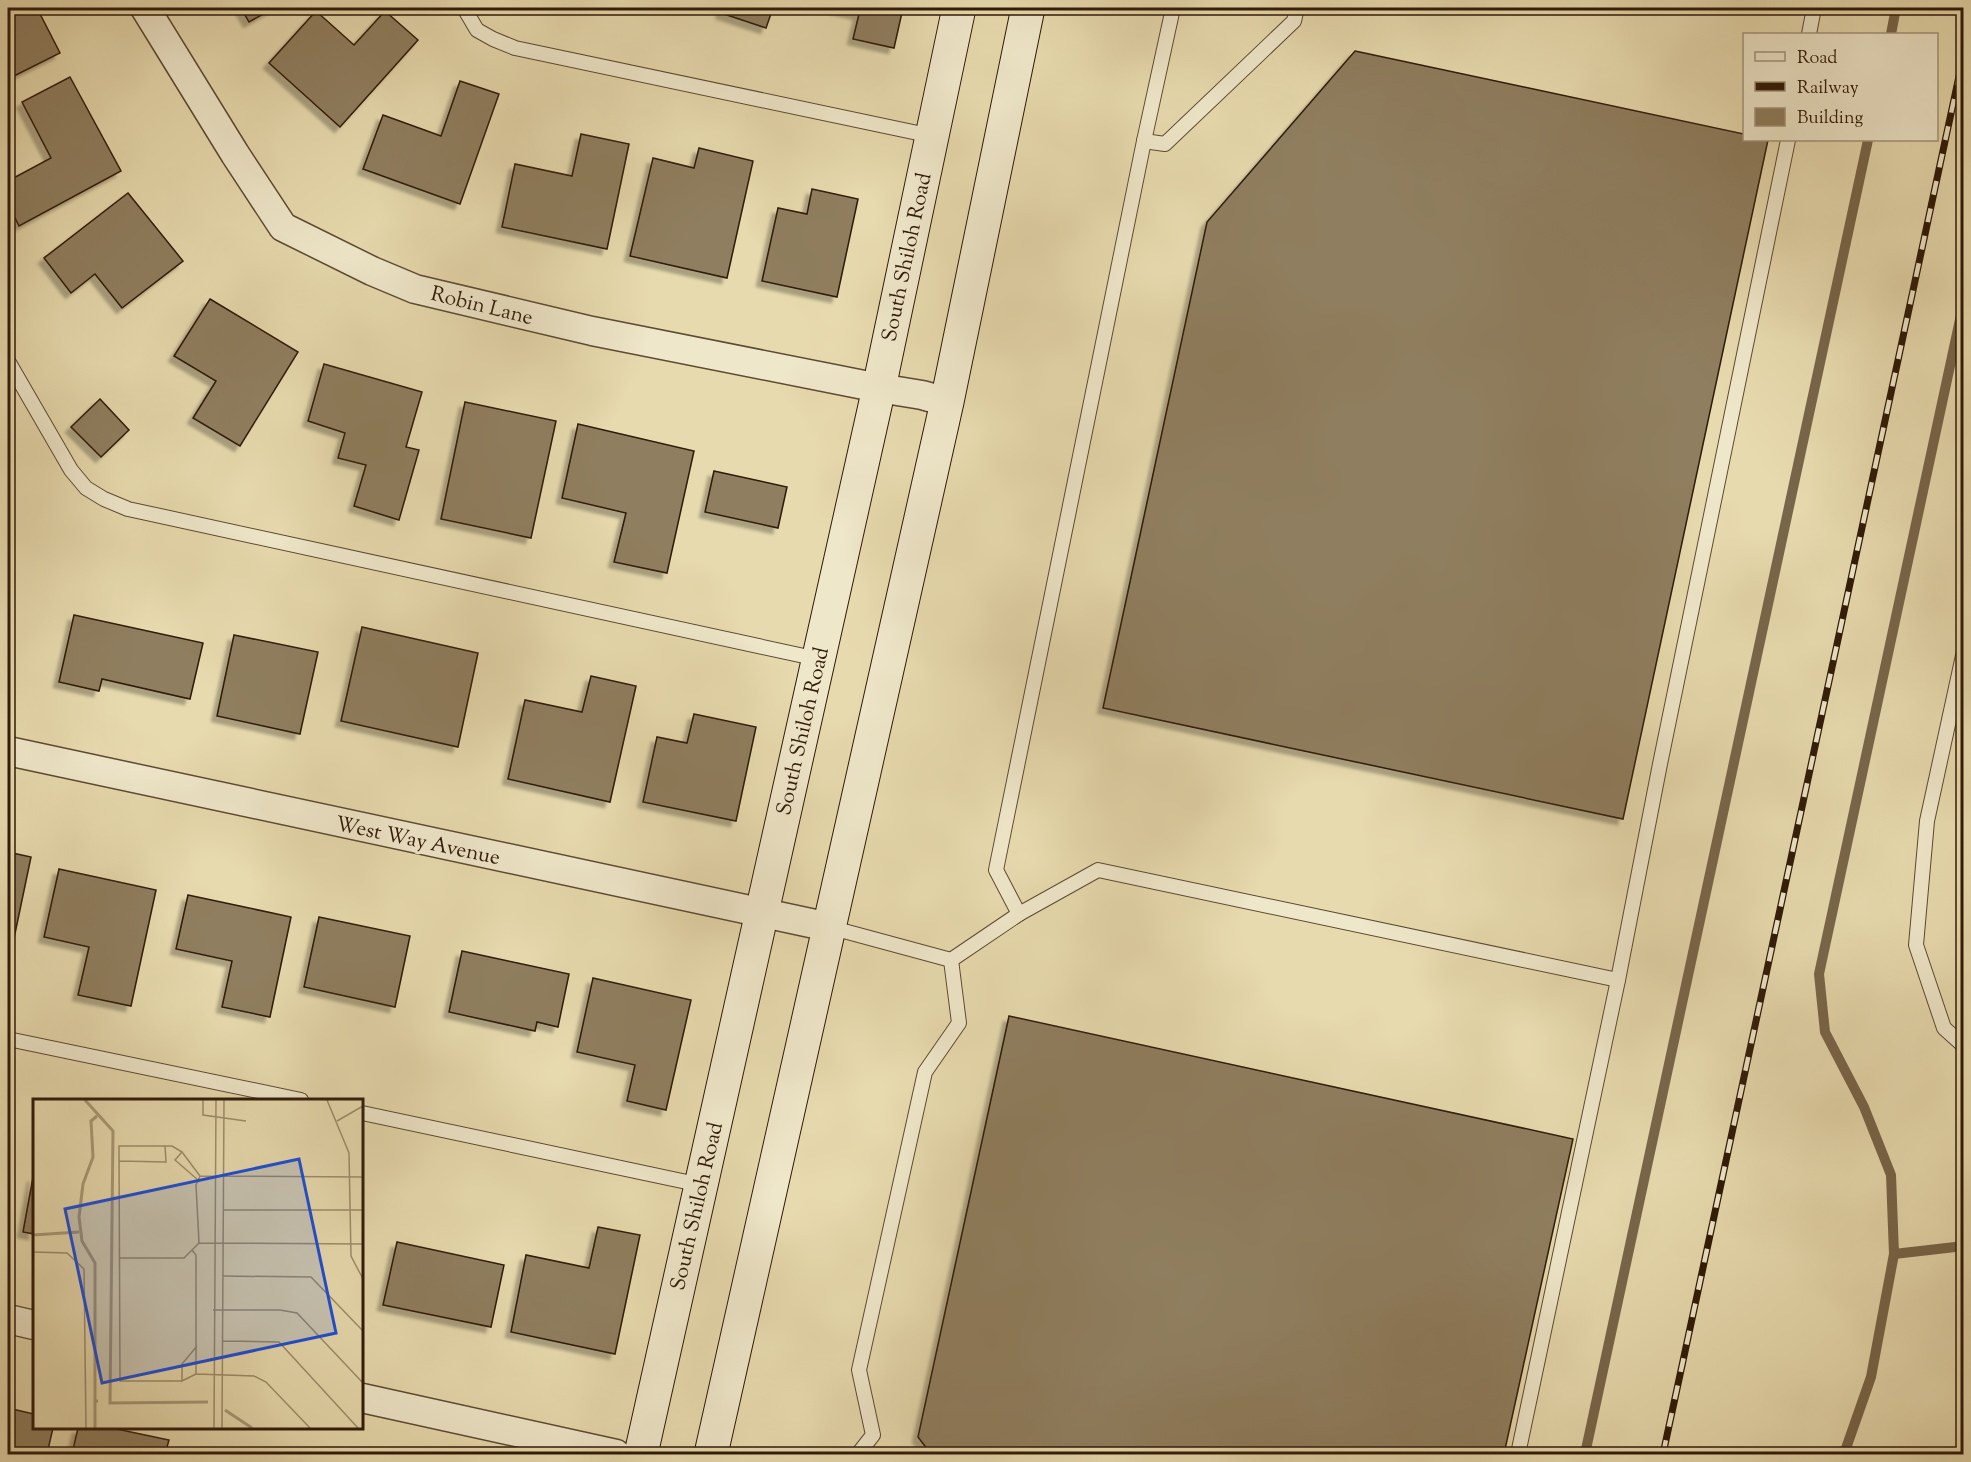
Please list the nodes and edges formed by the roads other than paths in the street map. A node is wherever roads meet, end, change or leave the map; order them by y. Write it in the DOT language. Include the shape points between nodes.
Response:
graph roads {
  1 [pos="145,8"];
  2 [pos="464,8"];
  3 [pos="960,8"];
  4 [pos="1028,8"];
  5 [pos="1173,8"];
  6 [pos="1297,8"];
  7 [pos="1815,8"];
  8 [pos="1809,33"];
  9 [pos="932,136"];
  10 [pos="1144,141"];
  11 [pos="1788,141"];
  12 [pos="8,361"];
  13 [pos="879,388"];
  14 [pos="947,402"];
  15 [pos="1964,651"];
  16 [pos="818,659"];
  17 [pos="8,751"];
  18 [pos="762,913"];
  19 [pos="1019,914"];
  20 [pos="829,927"];
  21 [pos="951,960"];
  22 [pos="1618,980"];
  23 [pos="8,1038"];
  24 [pos="1964,1046"];
  25 [pos="292,1099"];
  26 [pos="363,1113"];
  27 [pos="701,1185"];
  28 [pos="8,1319"];
  29 [pos="33,1325"];
  30 [pos="363,1398"];
  31 [pos="616,1455"];
  32 [pos="640,1455"];
  33 [pos="711,1455"];
  34 [pos="858,1455"];
  35 [pos="1518,1455"];
  1 -- 13 [label="street, Robin Lane" via="283,228 415,289 592,331"];
  2 -- 9 [label="lane" via="477,30 515,48"];
  3 -- 9 [label="main road, South Shiloh Road"];
  4 -- 14 [label="main road"];
  5 -- 10 [label="lane"];
  6 -- 10 [label="lane" via="1294,21 1165,144"];
  7 -- 8 [label="lane"];
  9 -- 13 [label="main road, South Shiloh Road"];
  10 -- 19 [label="lane" via="996,870"];
  11 -- 22 [label="lane"];
  12 -- 16 [label="lane" via="71,470 86,488 128,509"];
  13 -- 14 [label="street, Robin Lane"];
  13 -- 16 [label="main road, South Shiloh Road"];
  14 -- 20 [label="main road"];
  15 -- 24 [label="lane" via="1927,821 1916,945 1944,1028"];
  16 -- 18 [label="main road, South Shiloh Road"];
  17 -- 18 [label="street, West Way Avenue"];
  18 -- 20 [label="street, West Way Avenue"];
  18 -- 27 [label="main road, South Shiloh Road"];
  19 -- 21 [label="lane"];
  19 -- 22 [label="lane" via="1098,870"];
  20 -- 21 [label="lane"];
  20 -- 33 [label="main road"];
  21 -- 34 [label="lane" via="959,1023 925,1072 859,1370 873,1435"];
  22 -- 35 [label="lane"];
  23 -- 25 [label="lane"];
  26 -- 27 [label="lane"];
  27 -- 32 [label="main road, South Shiloh Road"];
  28 -- 29 [label="street"];
  30 -- 31 [label="street"];
}
